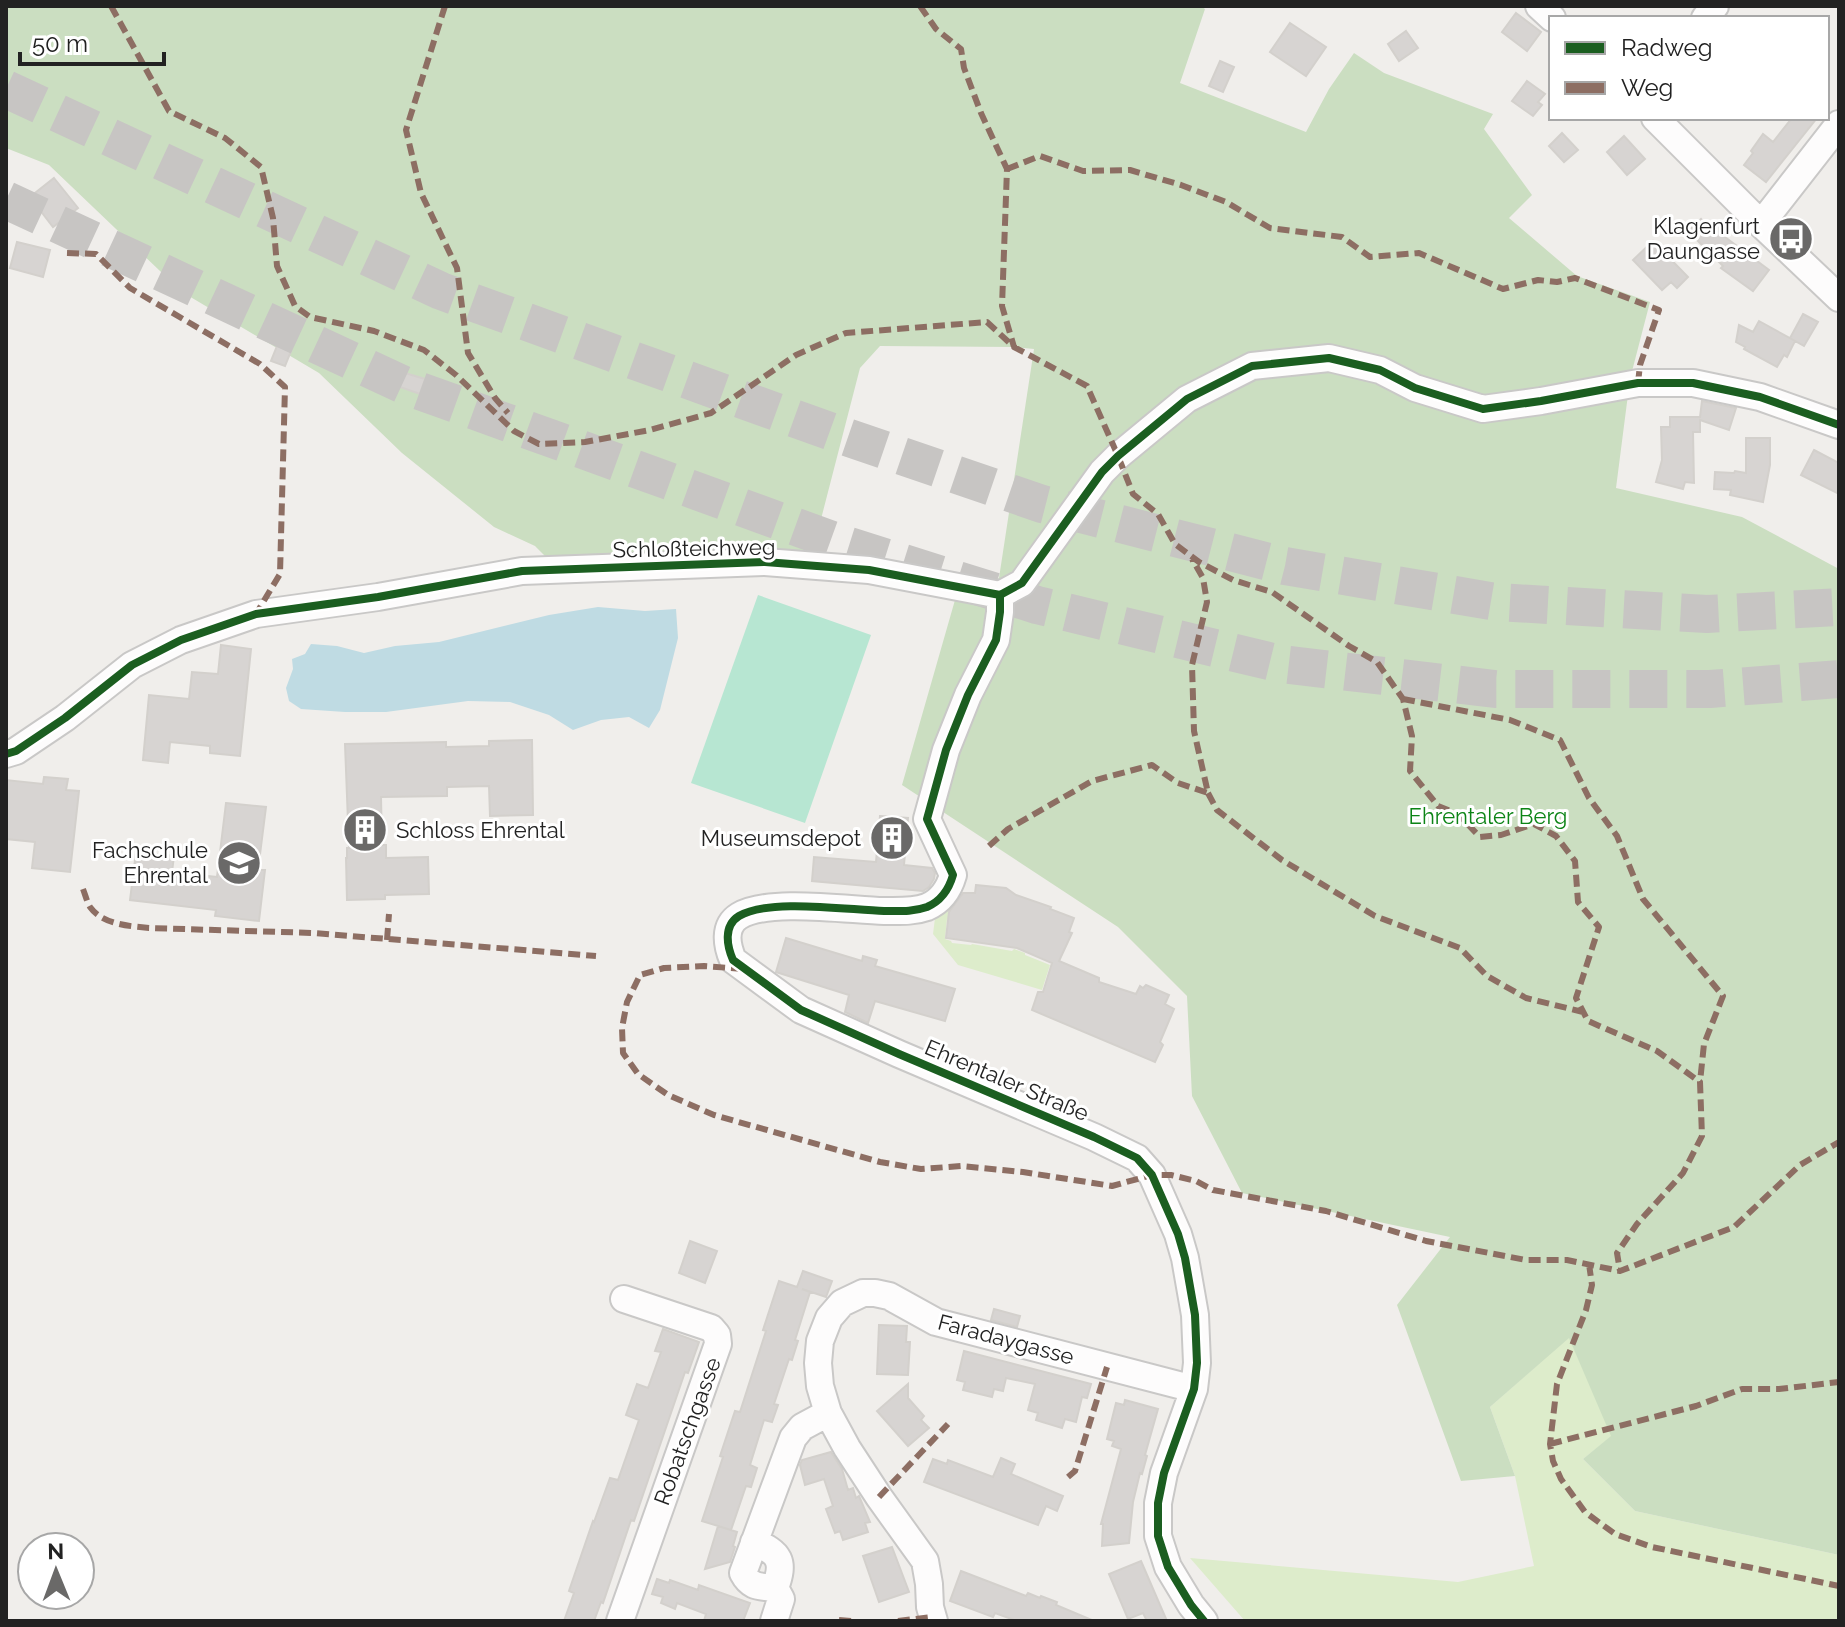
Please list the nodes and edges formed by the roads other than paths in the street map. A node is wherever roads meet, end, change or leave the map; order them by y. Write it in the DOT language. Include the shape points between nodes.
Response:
graph roads {
  1 [pos="1657,120"];
  2 [pos="1839,124"];
  3 [pos="1761,224"];
  4 [pos="1839,298"];
  5 [pos="1839,425"];
  6 [pos="1000,595"];
  7 [pos="6,754"];
  8 [pos="624,1299"];
  9 [pos="1194,1389"];
  10 [pos="828,1413"];
  11 [pos="620,1621"];
  12 [pos="774,1621"];
  13 [pos="934,1621"];
  14 [pos="1204,1621"];
  1 -- 3 [label="street"];
  2 -- 3 [label="street"];
  3 -- 4 [label="street"];
  5 -- 6 [label="street" via="1760,397 1693,383 1638,383 1483,409 1415,388 1380,370 1329,358 1252,366 1187,399 1118,456 1022,583"];
  6 -- 7 [label="street, Schloßteichweg" via="869,570 765,562 522,571 256,614 181,640 132,665 65,718"];
  6 -- 9 [label="street, Ehrentaler Straße" via="996,640 946,750 927,819 953,875 948,891 929,906 909,911 751,910 736,917 728,950 733,960 801,1010 1137,1158 1152,1175 1185,1258 1195,1315"];
  8 -- 11 [label="street, Robatschgasse" via="711,1328 718,1344"];
  9 -- 10 [label="street, Faradaygasse" via="936,1322 889,1296 863,1293 842,1303 820,1341 820,1386"];
  9 -- 14 [label="street, Ehrentaler Straße" via="1164,1473 1158,1536 1168,1567"];
  10 -- 12 [label="street" via="793,1438 743,1573 755,1586 775,1588 781,1599"];
  10 -- 13 [label="street, Faradaygasse" via="925,1561"];
}
